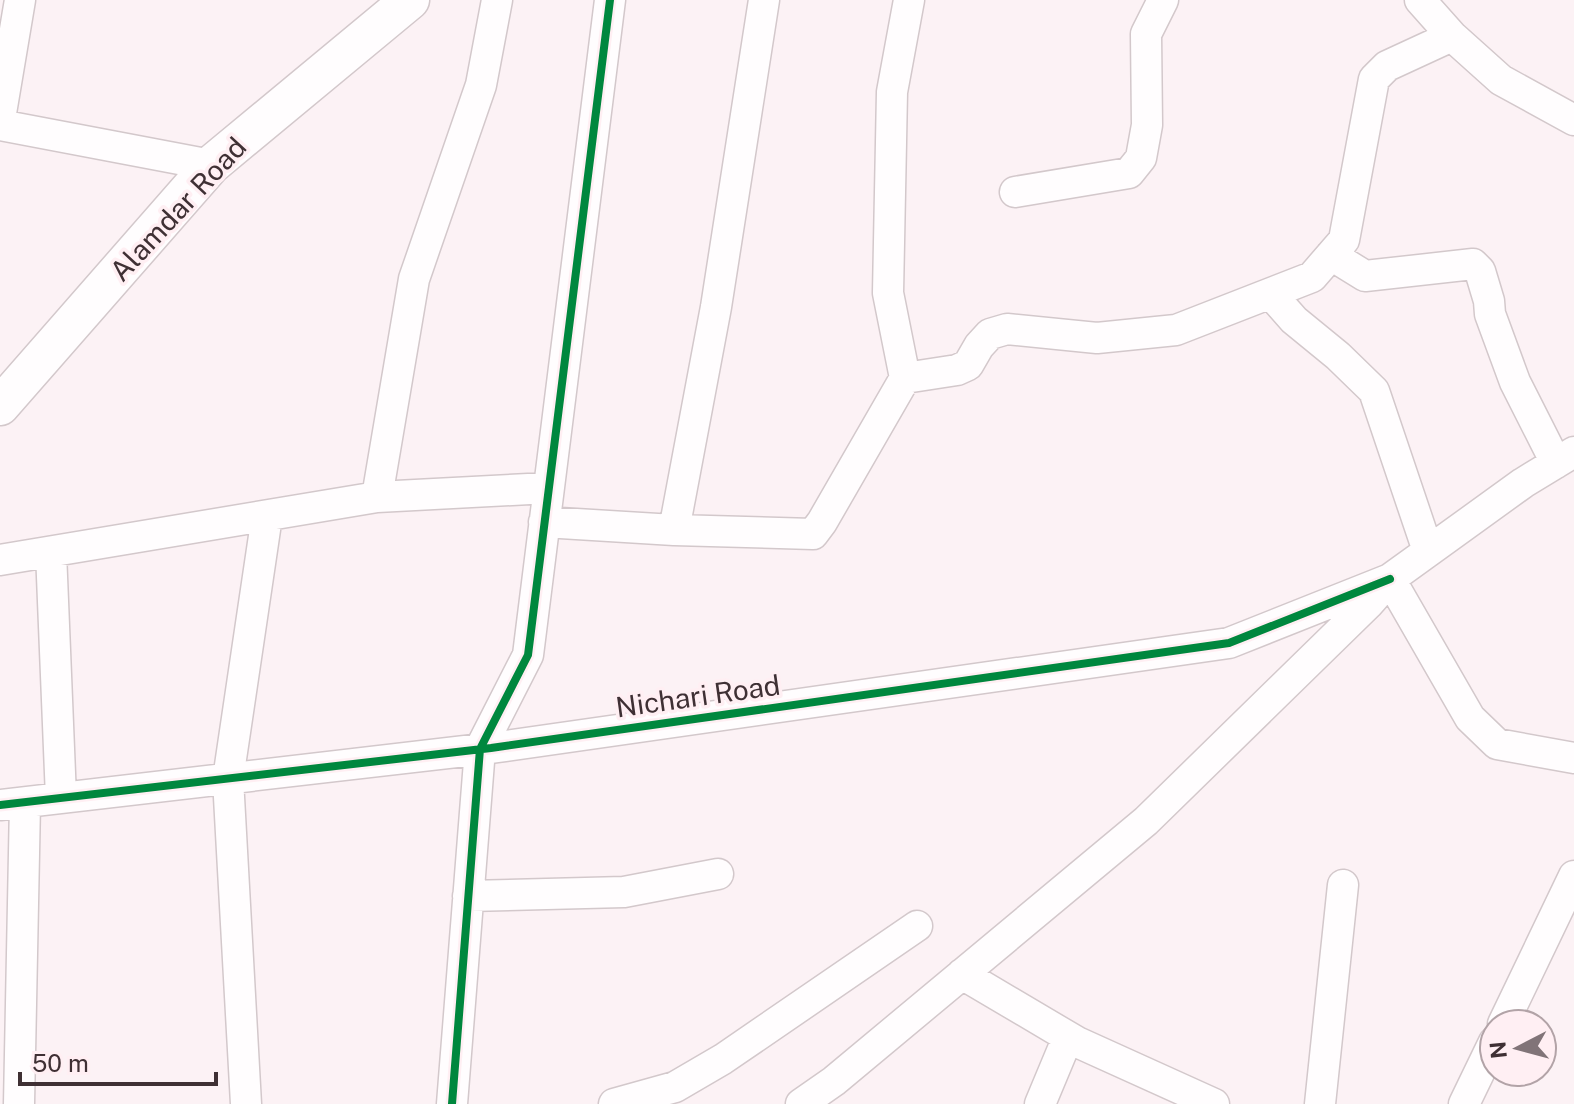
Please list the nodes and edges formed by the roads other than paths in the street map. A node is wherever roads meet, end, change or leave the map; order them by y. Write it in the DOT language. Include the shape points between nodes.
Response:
graph roads {
  1 [pos="20,0"];
  2 [pos="410,0"];
  3 [pos="497,0"];
  4 [pos="610,0"];
  5 [pos="764,0"];
  6 [pos="909,0"];
  7 [pos="1163,0"];
  8 [pos="1420,0"];
  9 [pos="1452,36"];
  10 [pos="0,119"];
  11 [pos="1574,120"];
  12 [pos="0,125"];
  13 [pos="211,165"];
  14 [pos="1015,192"];
  15 [pos="1331,255"];
  16 [pos="1271,294"];
  17 [pos="905,378"];
  18 [pos="0,406"];
  19 [pos="1565,457"];
  20 [pos="548,488"];
  21 [pos="377,497"];
  22 [pos="267,516"];
  23 [pos="544,522"];
  24 [pos="674,530"];
  25 [pos="1428,551"];
  26 [pos="51,552"];
  27 [pos="0,560"];
  28 [pos="1390,579"];
  29 [pos="480,749"];
  30 [pos="1574,758"];
  31 [pos="228,779"];
  32 [pos="61,798"];
  33 [pos="12,804"];
  34 [pos="718,874"];
  35 [pos="1574,876"];
  36 [pos="1343,885"];
  37 [pos="468,896"];
  38 [pos="917,926"];
  39 [pos="962,974"];
  40 [pos="1511,1008"];
  41 [pos="1068,1037"];
  42 [pos="1478,1075"];
  43 [pos="1174,1096"];
  44 [pos="19,1104"];
  45 [pos="246,1104"];
  46 [pos="452,1104"];
  47 [pos="614,1104"];
  48 [pos="801,1104"];
  49 [pos="1040,1104"];
  50 [pos="1214,1104"];
  51 [pos="1320,1104"];
  52 [pos="1464,1104"];
  1 -- 10 [label="street"];
  2 -- 13 [label="street, Alamdar Road"];
  3 -- 21 [label="street" via="481,85 414,279"];
  4 -- 20 [label="street"];
  5 -- 24 [label="street" via="716,307"];
  6 -- 17 [label="street" via="892,92 888,293"];
  7 -- 14 [label="street" via="1146,34 1147,125 1141,158 1129,173"];
  8 -- 9 [label="street"];
  9 -- 11 [label="street" via="1501,80"];
  9 -- 15 [label="street" via="1387,66 1374,79 1344,240"];
  12 -- 13 [label="street"];
  13 -- 18 [label="street, Alamdar Road"];
  15 -- 16 [label="street" via="1312,277"];
  15 -- 19 [label="street" via="1365,276 1473,264 1480,271 1515,382"];
  16 -- 17 [label="street" via="1176,330 1097,338 1007,329 990,334 968,365"];
  16 -- 25 [label="street" via="1374,391"];
  17 -- 24 [label="street" via="813,534"];
  19 -- 25 [label="street"];
  20 -- 21 [label="street"];
  20 -- 23 [label="street"];
  21 -- 22 [label="street"];
  22 -- 26 [label="street"];
  22 -- 31 [label="street"];
  23 -- 24 [label="street"];
  23 -- 29 [label="street" via="528,655"];
  25 -- 28 [label="street"];
  26 -- 27 [label="street"];
  26 -- 32 [label="street"];
  28 -- 29 [label="street, Nichari Road" via="1229,643"];
  28 -- 30 [label="street" via="1470,718 1497,744"];
  28 -- 39 [label="street" via="1146,821"];
  29 -- 31 [label="street, Nichari Road"];
  29 -- 37 [label="street"];
  31 -- 32 [label="street, Nichari Road"];
  31 -- 45 [label="street"];
  32 -- 33 [label="street, Nichari Road"];
  33 -- 44 [label="street"];
  34 -- 37 [label="street" via="624,892"];
  35 -- 40 [label="street"];
  36 -- 51 [label="street"];
  37 -- 46 [label="street"];
  38 -- 47 [label="street" via="723,1059 675,1087"];
  39 -- 41 [label="street"];
  39 -- 48 [label="street"];
  41 -- 43 [label="street"];
  41 -- 49 [label="street"];
  42 -- 52 [label="street"];
  43 -- 50 [label="street"];
}
